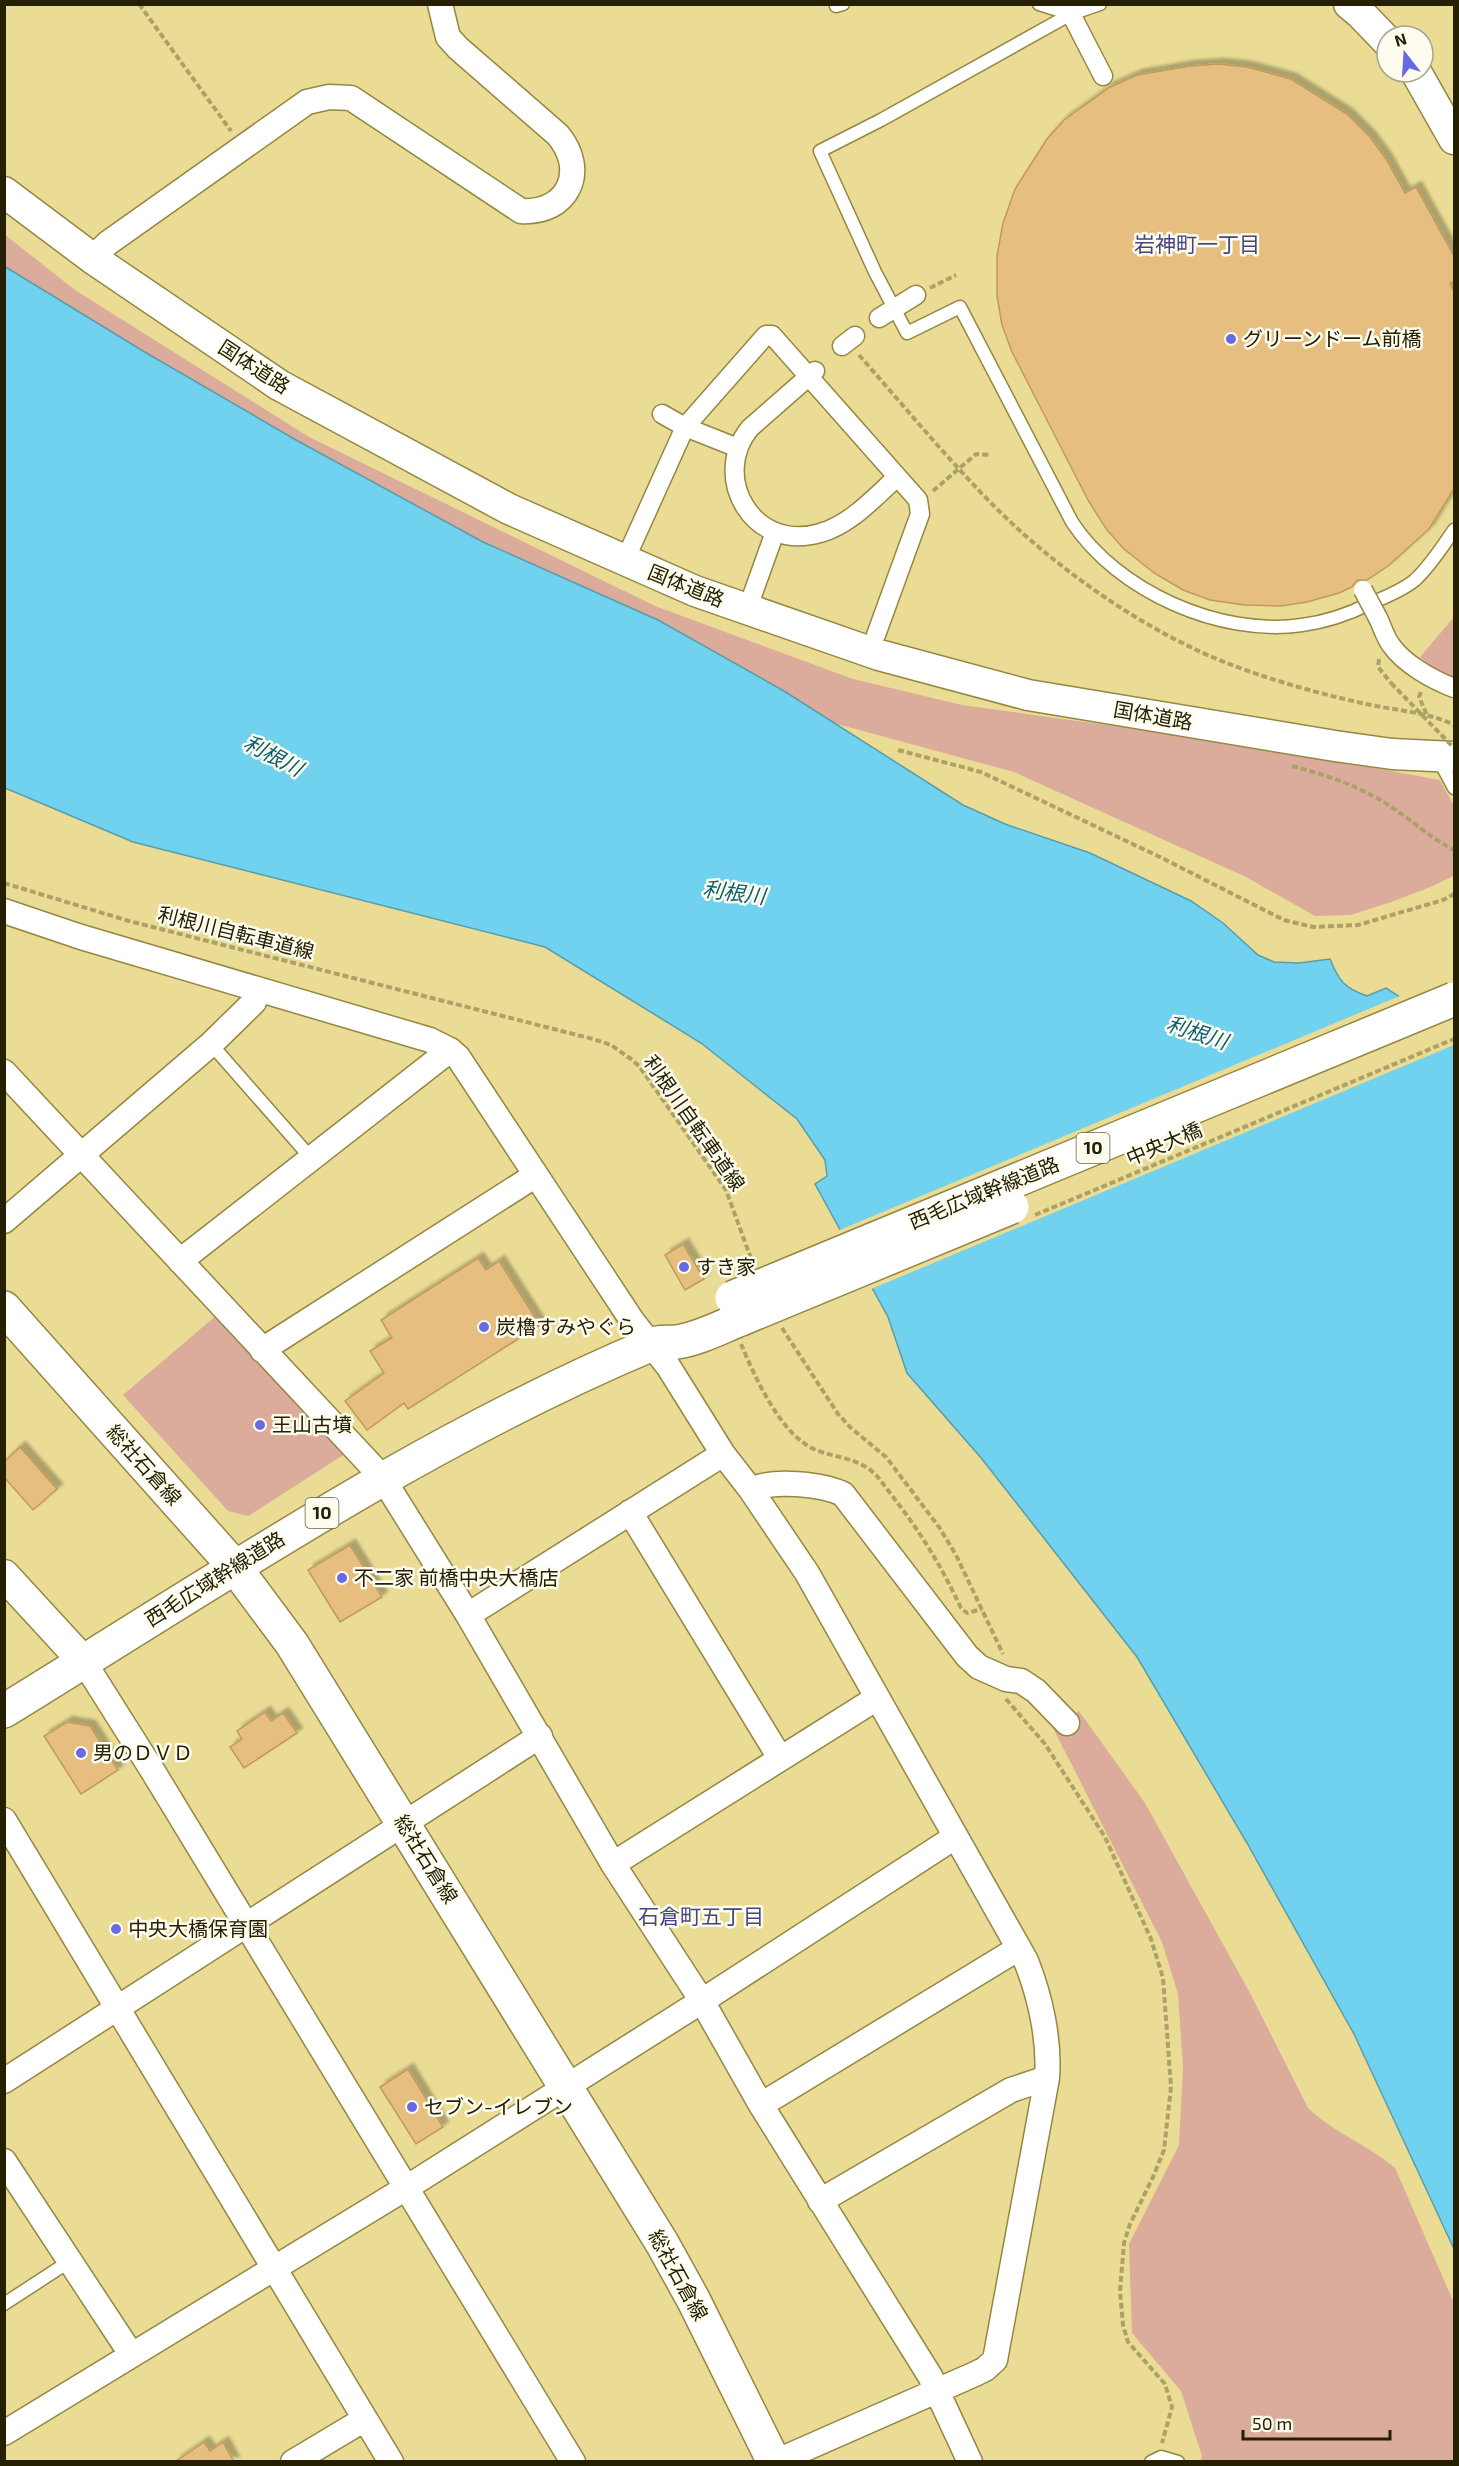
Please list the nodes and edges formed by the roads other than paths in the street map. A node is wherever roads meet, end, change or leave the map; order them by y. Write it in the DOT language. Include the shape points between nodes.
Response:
graph roads {
  1 [pos="440,4"];
  2 [pos="1039,4"];
  3 [pos="1100,4"];
  4 [pos="1349,4"];
  5 [pos="1073,18"];
  6 [pos="1375,29"];
  7 [pos="1104,76"];
  8 [pos="1423,84"];
  9 [pos="1455,139"];
  10 [pos="4,192"];
  11 [pos="92,258"];
  12 [pos="916,295"];
  13 [pos="886,313"];
  14 [pos="812,373"];
  15 [pos="662,414"];
  16 [pos="685,427"];
  17 [pos="738,448"];
  18 [pos="897,477"];
  19 [pos="1455,530"];
  20 [pos="775,532"];
  21 [pos="630,549"];
  22 [pos="1363,590"];
  23 [pos="752,596"];
  24 [pos="876,635"];
  25 [pos="1455,688"];
  26 [pos="1449,754"];
  27 [pos="1455,788"];
  28 [pos="4,911"];
  29 [pos="256,990"];
  30 [pos="1455,999"];
  31 [pos="1455,1024"];
  32 [pos="211,1044"];
  33 [pos="450,1050"];
  34 [pos="4,1072"];
  35 [pos="81,1154"];
  36 [pos="310,1158"];
  37 [pos="536,1175"];
  38 [pos="4,1221"];
  39 [pos="180,1261"];
  40 [pos="4,1308"];
  41 [pos="736,1309"];
  42 [pos="652,1343"];
  43 [pos="262,1350"];
  44 [pos="723,1454"];
  45 [pos="382,1478"];
  46 [pos="751,1490"];
  47 [pos="630,1512"];
  48 [pos="234,1566"];
  49 [pos="4,1575"];
  50 [pos="468,1615"];
  51 [pos="84,1662"];
  52 [pos="877,1698"];
  53 [pos="4,1711"];
  54 [pos="1066,1723"];
  55 [pos="540,1736"];
  56 [pos="780,1758"];
  57 [pos="4,1820"];
  58 [pos="403,1822"];
  59 [pos="955,1837"];
  60 [pos="613,1863"];
  61 [pos="246,1924"];
  62 [pos="1018,1948"];
  63 [pos="702,2001"];
  64 [pos="117,2008"];
  65 [pos="1047,2078"];
  66 [pos="4,2081"];
  67 [pos="566,2087"];
  68 [pos="761,2105"];
  69 [pos="4,2161"];
  70 [pos="406,2188"];
  71 [pos="820,2201"];
  72 [pos="70,2261"];
  73 [pos="276,2270"];
  74 [pos="4,2304"];
  75 [pos="131,2354"];
  76 [pos="938,2390"];
  77 [pos="365,2418"];
  78 [pos="4,2433"];
  79 [pos="293,2462"];
  80 [pos="391,2462"];
  81 [pos="573,2462"];
  82 [pos="775,2462"];
  83 [pos="970,2462"];
  84 [pos="1151,2462"];
  85 [pos="1178,2462"];
  1 -- 11 [label="street" via="448,37 568,147 573,176 566,191 552,205 537,212 521,211 351,98 328,97 308,102"];
  2 -- 5 [label="lane"];
  3 -- 5 [label="lane"];
  4 -- 6 [label="street"];
  5 -- 7 [label="street"];
  5 -- 13 [label="lane" via="819,151"];
  8 -- 9 [label="street"];
  10 -- 11 [label="street, 国体道路"];
  11 -- 26 [label="street, 国体道路" via="279,385 509,509 695,591 879,655 1029,695 1335,746 1392,754"];
  12 -- 13 [label="street"];
  13 -- 19 [label="lane" via="908,333 960,307 1085,542 1135,584 1183,608 1217,620 1270,627 1329,620 1414,581"];
  14 -- 16 [label="street" via="772,335 766,335"];
  14 -- 17 [label="street" via="750,428"];
  14 -- 18 [label="street"];
  15 -- 16 [label="street"];
  16 -- 17 [label="street"];
  16 -- 21 [label="street"];
  17 -- 20 [label="street" via="738,490 754,520"];
  18 -- 20 [label="street" via="837,526 799,537"];
  18 -- 24 [label="street" via="918,500 920,514"];
  20 -- 23 [label="street"];
  22 -- 25 [label="street, bridge" via="1399,655"];
  26 -- 27 [label="lane"];
  28 -- 29 [label="street"];
  29 -- 32 [label="street" via="254,1002"];
  29 -- 33 [label="street" via="430,1040"];
  30 -- 41 [label="main road, 西毛広域幹線道路 / 10, bridge"];
  31 -- 41 [label="main road, 西毛広域幹線道路 / 10, bridge"];
  32 -- 35 [label="street"];
  32 -- 36 [label="lane"];
  33 -- 36 [label="street"];
  33 -- 37 [label="street" via="463,1063"];
  34 -- 35 [label="street"];
  35 -- 38 [label="street"];
  35 -- 39 [label="street"];
  36 -- 39 [label="street"];
  37 -- 42 [label="street" via="633,1322"];
  37 -- 43 [label="street"];
  39 -- 43 [label="street"];
  40 -- 48 [label="main road, 総社石倉線"];
  41 -- 42 [label="main road, 西毛広域幹線道路 / 10" via="669,1324"];
  42 -- 44 [label="street"];
  42 -- 45 [label="main road, 西毛広域幹線道路 / 10" via="540,1394"];
  43 -- 45 [label="street"];
  44 -- 46 [label="street"];
  44 -- 47 [label="street"];
  45 -- 48 [label="main road, 西毛広域幹線道路 / 10"];
  45 -- 50 [label="street"];
  46 -- 52 [label="street" via="807,1573"];
  46 -- 54 [label="street" via="784,1485 832,1489 843,1494 967,1656 979,1667 1029,1686"];
  47 -- 50 [label="street"];
  47 -- 56 [label="street"];
  48 -- 51 [label="main road, 西毛広域幹線道路 / 10"];
  48 -- 58 [label="main road, 総社石倉線" via="313,1675"];
  49 -- 51 [label="street"];
  50 -- 55 [label="street"];
  51 -- 53 [label="main road, 西毛広域幹線道路 / 10"];
  51 -- 61 [label="street"];
  52 -- 56 [label="street"];
  52 -- 59 [label="street"];
  55 -- 58 [label="street"];
  55 -- 60 [label="street"];
  56 -- 60 [label="street"];
  57 -- 64 [label="street"];
  58 -- 61 [label="street"];
  58 -- 67 [label="main road, 総社石倉線"];
  59 -- 62 [label="street"];
  59 -- 63 [label="street"];
  60 -- 63 [label="street"];
  61 -- 64 [label="street"];
  61 -- 70 [label="street"];
  62 -- 65 [label="street" via="1036,1990 1047,2046"];
  62 -- 68 [label="street"];
  63 -- 67 [label="street"];
  63 -- 68 [label="street"];
  64 -- 66 [label="street"];
  64 -- 73 [label="street"];
  65 -- 71 [label="street" via="1011,2090"];
  65 -- 76 [label="street" via="995,2360 985,2369"];
  67 -- 70 [label="street"];
  67 -- 82 [label="main road, 総社石倉線" via="662,2243"];
  68 -- 71 [label="street"];
  69 -- 72 [label="street"];
  70 -- 73 [label="street"];
  70 -- 81 [label="street"];
  71 -- 76 [label="street"];
  72 -- 74 [label="lane"];
  72 -- 75 [label="street"];
  73 -- 75 [label="street"];
  73 -- 77 [label="street"];
  75 -- 78 [label="street"];
  76 -- 82 [label="street"];
  76 -- 83 [label="street"];
  77 -- 79 [label="street"];
  77 -- 80 [label="street"];
  84 -- 85 [label="lane" via="1161,2457"];
}
